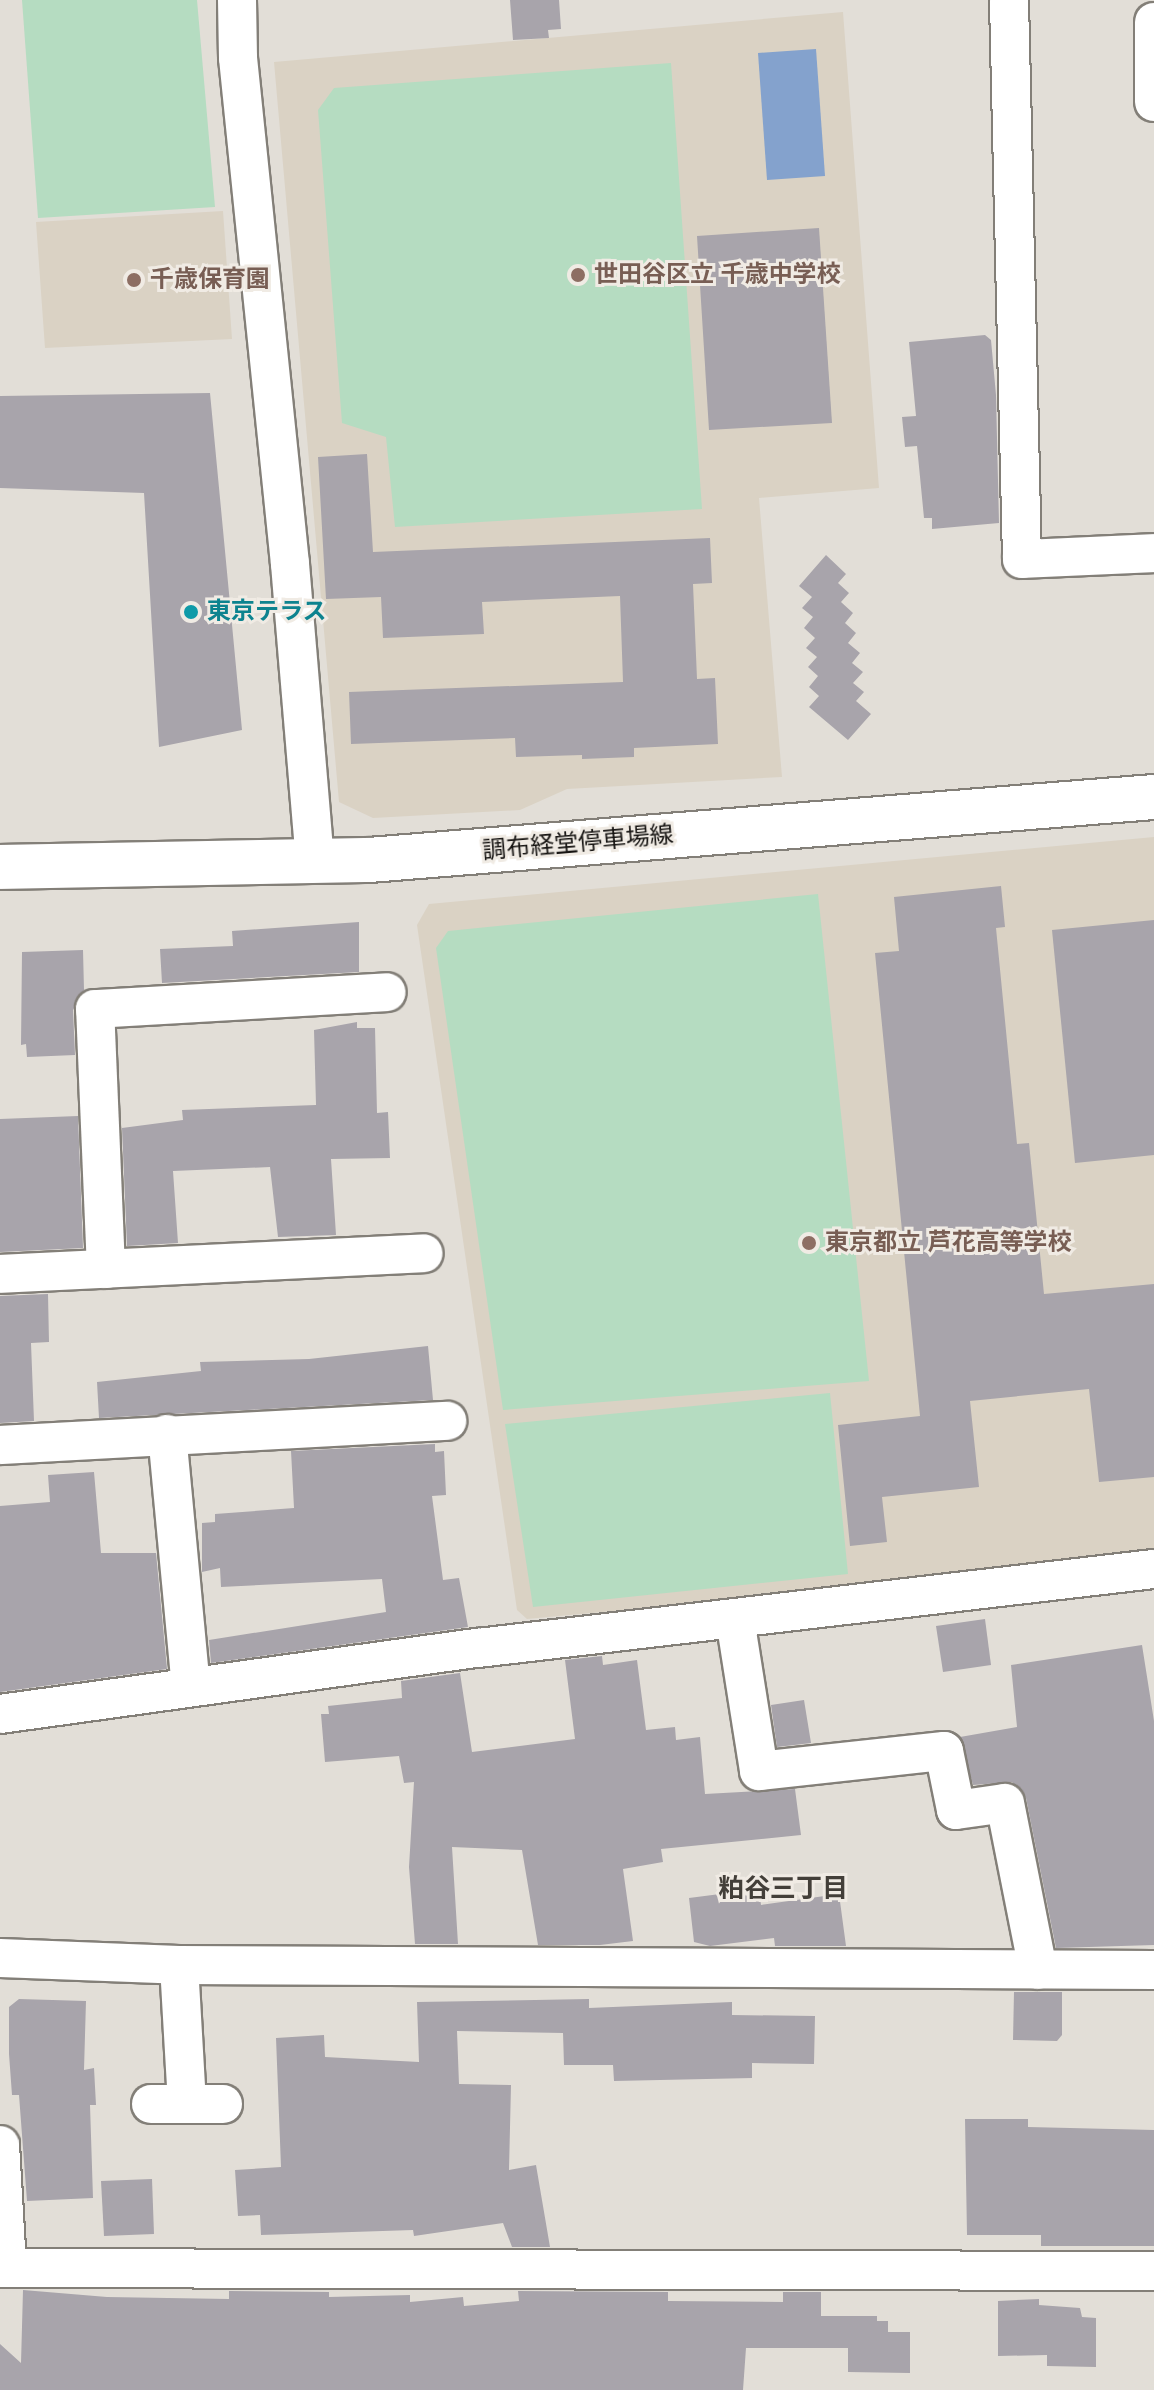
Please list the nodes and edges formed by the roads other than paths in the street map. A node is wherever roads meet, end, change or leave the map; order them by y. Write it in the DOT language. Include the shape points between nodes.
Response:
graph roads {
  1 [pos="237,0"];
  2 [pos="1009,0"];
  3 [pos="1154,22"];
  4 [pos="1154,102"];
  5 [pos="1154,553"];
  6 [pos="1154,797"];
  7 [pos="315,863"];
  8 [pos="0,867"];
  9 [pos="387,992"];
  10 [pos="423,1253"];
  11 [pos="106,1269"];
  12 [pos="0,1274"];
  13 [pos="447,1421"];
  14 [pos="167,1434"];
  15 [pos="0,1445"];
  16 [pos="1154,1569"];
  17 [pos="735,1619"];
  18 [pos="191,1687"];
  19 [pos="0,1714"];
  20 [pos="0,1958"];
  21 [pos="179,1965"];
  22 [pos="1038,1970"];
  23 [pos="1154,1970"];
  24 [pos="187,2104"];
  25 [pos="0,2145"];
  26 [pos="3,2268"];
  27 [pos="1154,2271"];
  1 -- 7 [label="street" via="238,58"];
  2 -- 5 [label="street" via="1022,559"];
  3 -- 4 [label="street"];
  6 -- 7 [label="main road, 調布経堂停車場線"];
  7 -- 8 [label="main road, 調布経堂停車場線"];
  9 -- 11 [label="street" via="95,1009"];
  10 -- 11 [label="street"];
  11 -- 12 [label="street"];
  13 -- 14 [label="street"];
  14 -- 15 [label="street"];
  14 -- 18 [label="street"];
  16 -- 17 [label="street"];
  17 -- 18 [label="street"];
  17 -- 22 [label="street" via="759,1771 944,1751 956,1810 1005,1803"];
  18 -- 19 [label="street"];
  20 -- 21 [label="street"];
  21 -- 22 [label="street"];
  21 -- 24 [label="street"];
  22 -- 23 [label="street"];
  25 -- 26 [label="street"];
  26 -- 27 [label="street"];
}
